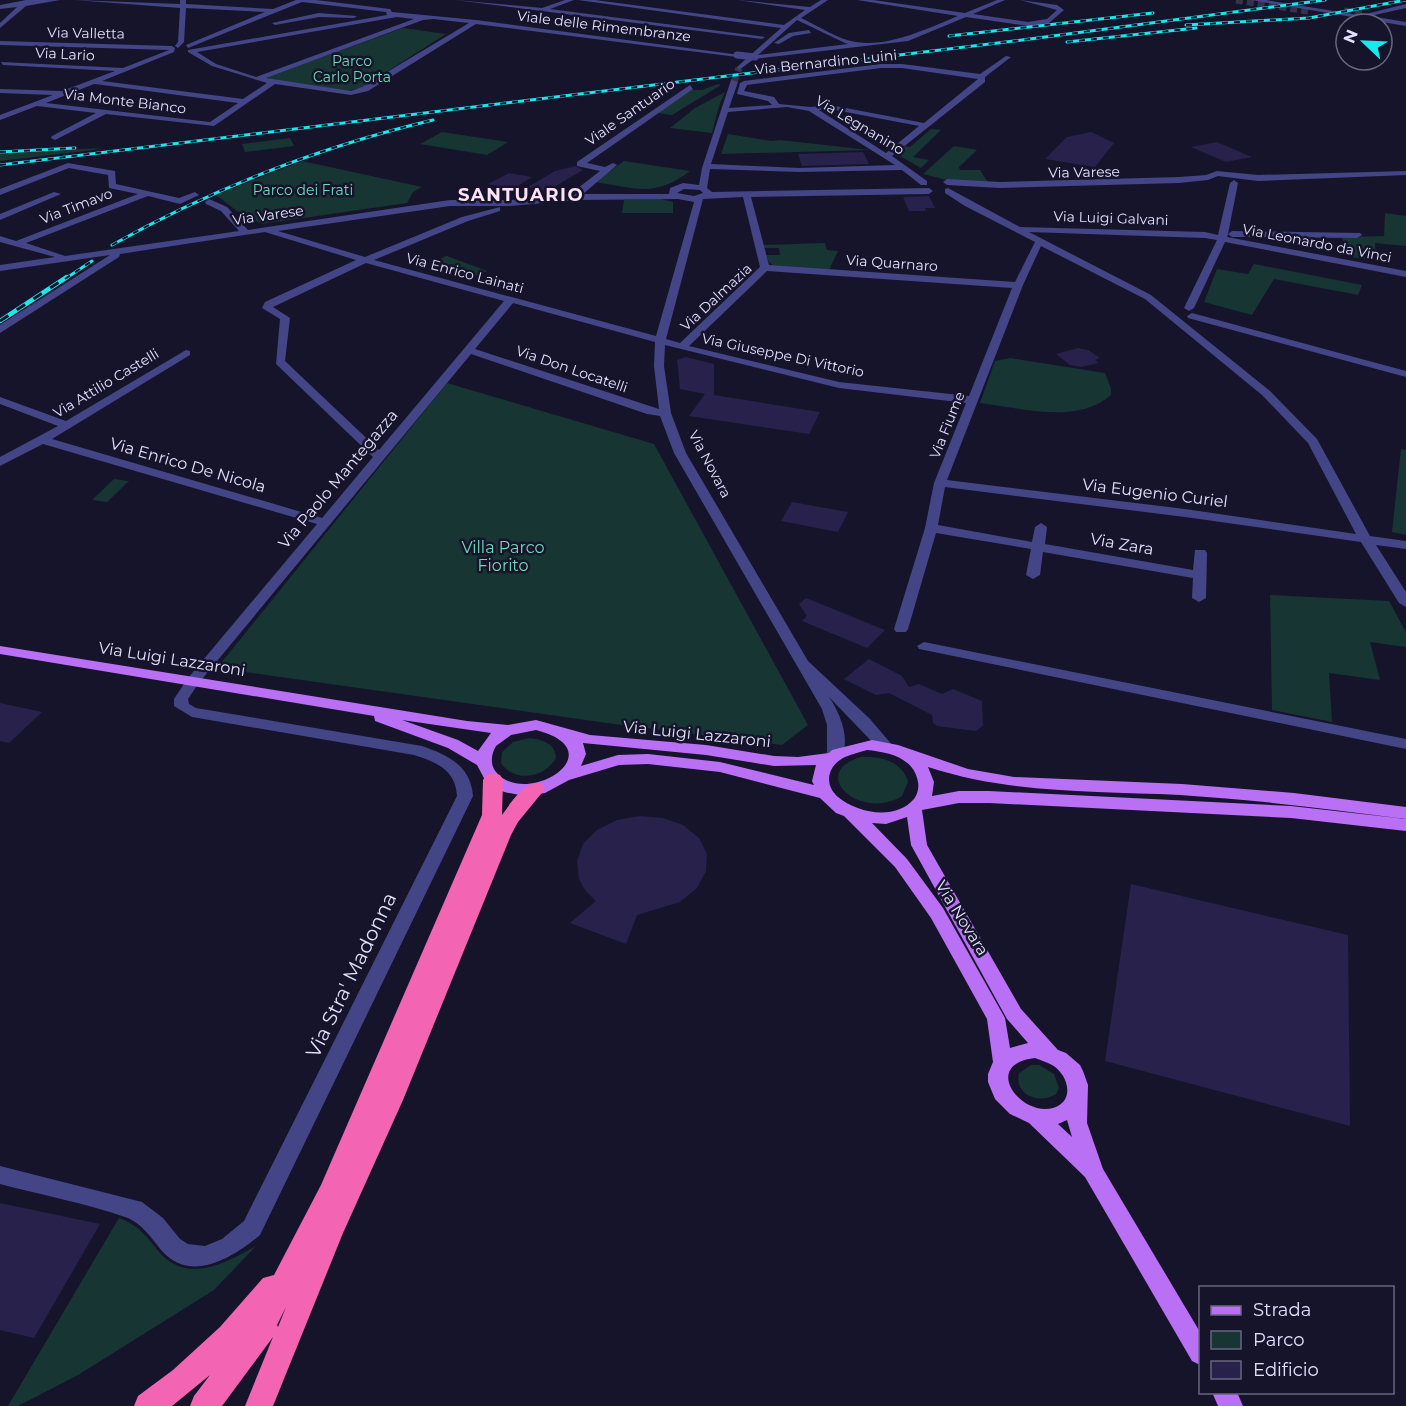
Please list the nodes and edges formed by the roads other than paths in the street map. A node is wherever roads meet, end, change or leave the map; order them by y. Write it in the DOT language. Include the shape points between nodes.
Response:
graph roads {
  1 [pos="57,0"];
  2 [pos="77,0"];
  3 [pos="301,0"];
  4 [pos="458,0"];
  5 [pos="571,0"];
  6 [pos="581,0"];
  7 [pos="660,0"];
  8 [pos="740,0"];
  9 [pos="860,0"];
  10 [pos="981,0"];
  11 [pos="1023,0"];
  12 [pos="1254,0"];
  13 [pos="469,1"];
  14 [pos="752,1"];
  15 [pos="825,1"];
  16 [pos="999,1"];
  17 [pos="26,2"];
  18 [pos="184,4"];
  19 [pos="1406,6"];
  20 [pos="0,7"];
  21 [pos="451,8"];
  22 [pos="646,8"];
  23 [pos="810,9"];
  24 [pos="1331,9"];
  25 [pos="542,10"];
  26 [pos="274,11"];
  27 [pos="388,11"];
  28 [pos="442,11"];
  29 [pos="1308,11"];
  30 [pos="1344,11"];
  31 [pos="1344,12"];
  32 [pos="1379,12"];
  33 [pos="397,15"];
  34 [pos="964,15"];
  35 [pos="1334,15"];
  36 [pos="433,16"];
  37 [pos="423,18"];
  38 [pos="372,19"];
  39 [pos="796,19"];
  40 [pos="626,20"];
  41 [pos="476,22"];
  42 [pos="275,23"];
  43 [pos="0,26"];
  44 [pos="785,28"];
  45 [pos="810,29"];
  46 [pos="762,37"];
  47 [pos="754,43"];
  48 [pos="0,44"];
  49 [pos="870,44"];
  50 [pos="184,48"];
  51 [pos="745,49"];
  52 [pos="782,53"];
  53 [pos="737,55"];
  54 [pos="756,57"];
  55 [pos="1008,57"];
  56 [pos="728,61"];
  57 [pos="3,63"];
  58 [pos="739,68"];
  59 [pos="125,69"];
  60 [pos="981,76"];
  61 [pos="256,79"];
  62 [pos="95,82"];
  63 [pos="734,82"];
  64 [pos="272,83"];
  65 [pos="690,87"];
  66 [pos="0,91"];
  67 [pos="56,93"];
  68 [pos="65,93"];
  69 [pos="243,100"];
  70 [pos="37,104"];
  71 [pos="776,105"];
  72 [pos="726,107"];
  73 [pos="811,109"];
  74 [pos="0,111"];
  75 [pos="104,112"];
  76 [pos="0,118"];
  77 [pos="924,125"];
  78 [pos="55,138"];
  79 [pos="887,156"];
  80 [pos="616,164"];
  81 [pos="706,167"];
  82 [pos="905,168"];
  83 [pos="608,170"];
  84 [pos="698,174"];
  85 [pos="1406,175"];
  86 [pos="1208,177"];
  87 [pos="690,180"];
  88 [pos="1234,182"];
  89 [pos="1219,183"];
  90 [pos="936,184"];
  91 [pos="0,192"];
  92 [pos="704,193"];
  93 [pos="746,193"];
  94 [pos="57,194"];
  95 [pos="146,194"];
  96 [pos="195,195"];
  97 [pos="578,197"];
  98 [pos="679,198"];
  99 [pos="209,202"];
  100 [pos="459,202"];
  101 [pos="520,203"];
  102 [pos="968,204"];
  103 [pos="0,217"];
  104 [pos="465,219"];
  105 [pos="1016,228"];
  106 [pos="263,229"];
  107 [pos="688,231"];
  108 [pos="245,232"];
  109 [pos="1357,235"];
  110 [pos="1222,236"];
  111 [pos="0,239"];
  112 [pos="1041,240"];
  113 [pos="16,243"];
  114 [pos="129,249"];
  115 [pos="49,253"];
  116 [pos="70,258"];
  117 [pos="365,260"];
  118 [pos="38,262"];
  119 [pos="0,268"];
  120 [pos="765,268"];
  121 [pos="1406,274"];
  122 [pos="1018,285"];
  123 [pos="1148,297"];
  124 [pos="510,300"];
  125 [pos="1186,311"];
  126 [pos="1167,312"];
  127 [pos="0,330"];
  128 [pos="1187,330"];
  129 [pos="660,341"];
  130 [pos="681,348"];
  131 [pos="469,350"];
  132 [pos="186,353"];
  133 [pos="1406,374"];
  134 [pos="0,400"];
  135 [pos="973,400"];
  136 [pos="665,413"];
  137 [pos="67,425"];
  138 [pos="42,440"];
  139 [pos="380,457"];
  140 [pos="0,462"];
  141 [pos="940,483"];
  142 [pos="326,523"];
  143 [pos="1041,527"];
  144 [pos="931,528"];
  145 [pos="1365,538"];
  146 [pos="1406,545"];
  147 [pos="1038,547"];
  148 [pos="1200,553"];
  149 [pos="1200,575"];
  150 [pos="1033,576"];
  151 [pos="1199,598"];
  152 [pos="1406,603"];
  153 [pos="901,629"];
  154 [pos="924,646"];
  155 [pos="0,650"];
  156 [pos="801,662"];
  157 [pos="193,681"];
  158 [pos="338,704"];
  159 [pos="508,730"];
  160 [pos="562,731"];
  161 [pos="1406,744"];
  162 [pos="885,746"];
  163 [pos="907,755"];
  164 [pos="832,756"];
  165 [pos="488,771"];
  166 [pos="566,776"];
  167 [pos="535,789"];
  168 [pos="824,793"];
  169 [pos="917,806"];
  170 [pos="1406,813"];
  171 [pos="851,814"];
  172 [pos="1406,825"];
  173 [pos="1050,1054"];
  174 [pos="1003,1062"];
  175 [pos="1077,1099"];
  176 [pos="1035,1116"];
  177 [pos="1094,1173"];
  178 [pos="0,1176"];
  179 [pos="321,1229"];
  180 [pos="1199,1351"];
  181 [pos="148,1406"];
  182 [pos="204,1406"];
  183 [pos="259,1406"];
  1 -- 17 [label="street"];
  2 -- 18 [label="street"];
  3 -- 26 [label="street"];
  3 -- 27 [label="street"];
  4 -- 13 [label="street"];
  5 -- 25 [label="street"];
  6 -- 22 [label="street"];
  7 -- 22 [label="street"];
  8 -- 14 [label="street"];
  9 -- 34 [label="street"];
  10 -- 16 [label="street"];
  11 -- 34 [label="street" via="1061,10 1049,21 1021,23"];
  12 -- 31 [label="street"];
  13 -- 21 [label="street"];
  13 -- 25 [label="street"];
  14 -- 23 [label="street"];
  15 -- 23 [label="street"];
  16 -- 34 [label="street"];
  17 -- 20 [label="street"];
  17 -- 43 [label="street"];
  18 -- 26 [label="street"];
  18 -- 50 [label="street"];
  19 -- 32 [label="street"];
  22 -- 40 [label="street"];
  22 -- 44 [label="street"];
  23 -- 39 [label="street"];
  24 -- 30 [label="street"];
  25 -- 40 [label="street"];
  26 -- 50 [label="street"];
  27 -- 33 [label="street"];
  27 -- 36 [label="street"];
  28 -- 36 [label="street"];
  29 -- 35 [label="street"];
  33 -- 37 [label="street"];
  33 -- 38 [label="street"];
  34 -- 49 [label="street" via="908,39"];
  36 -- 37 [label="street"];
  36 -- 41 [label="street, Viale delle Rimembranze"];
  37 -- 61 [label="street"];
  38 -- 42 [label="street" via="319,15"];
  38 -- 50 [label="street" via="207,50"];
  39 -- 44 [label="street"];
  39 -- 45 [label="street"];
  40 -- 46 [label="street"];
  41 -- 53 [label="street, Viale delle Rimembranze"];
  41 -- 64 [label="street" via="364,89 346,93"];
  44 -- 45 [label="street"];
  44 -- 46 [label="street"];
  44 -- 58 [label="street"];
  45 -- 49 [label="street" via="847,42"];
  45 -- 52 [label="street" via="791,34 771,48"];
  45 -- 52 [label="street" via="837,46"];
  46 -- 47 [label="street"];
  48 -- 50 [label="street, Via Valletta"];
  49 -- 54 [label="street"];
  50 -- 59 [label="street"];
  50 -- 61 [label="street" via="214,65"];
  50 -- 62 [label="street"];
  51 -- 53 [label="street"];
  52 -- 54 [label="street"];
  53 -- 54 [label="street, Viale delle Rimembranze, bridge"];
  53 -- 56 [label="street"];
  55 -- 60 [label="street"];
  57 -- 59 [label="street, Via Lario"];
  59 -- 62 [label="street"];
  60 -- 71 [label="street, Via Bernardino Luini" via="881,66 744,83 740,92 771,99"];
  60 -- 77 [label="street" via="982,80"];
  61 -- 64 [label="street"];
  62 -- 68 [label="street"];
  62 -- 69 [label="street"];
  63 -- 72 [label="street, Via Novara"];
  64 -- 69 [label="street"];
  65 -- 83 [label="street, Viale Santuario" via="580,164"];
  66 -- 67 [label="street"];
  67 -- 68 [label="street"];
  67 -- 74 [label="street"];
  68 -- 70 [label="street"];
  69 -- 75 [label="street, Via Monte Bianco" via="211,124"];
  70 -- 75 [label="street, Via Monte Bianco"];
  70 -- 76 [label="street"];
  71 -- 72 [label="street, Via Legnanino"];
  71 -- 73 [label="street, Via Legnanino"];
  72 -- 81 [label="street, Via Novara"];
  73 -- 77 [label="street" via="830,107"];
  73 -- 79 [label="street, Via Legnanino"];
  75 -- 78 [label="street"];
  77 -- 79 [label="street"];
  79 -- 82 [label="street, Via Legnanino"];
  80 -- 83 [label="street"];
  81 -- 82 [label="street"];
  81 -- 84 [label="street"];
  81 -- 92 [label="street, Via Novara"];
  82 -- 90 [label="street, Via Legnanino"];
  83 -- 97 [label="street" via="581,190"];
  85 -- 88 [label="street"];
  86 -- 88 [label="street, Via Varese" via="1216,173"];
  86 -- 89 [label="street"];
  86 -- 90 [label="street, Via Varese"];
  87 -- 98 [label="street"];
  88 -- 89 [label="street"];
  88 -- 110 [label="street"];
  89 -- 90 [label="street, Via Varese"];
  90 -- 92 [label="street, Via Varese"];
  90 -- 93 [label="street, Via Varese"];
  90 -- 102 [label="street"];
  90 -- 102 [label="street"];
  91 -- 95 [label="street" via="68,165 112,173 112,186"];
  92 -- 93 [label="street, Via Varese"];
  92 -- 98 [label="street"];
  92 -- 98 [label="street"];
  92 -- 107 [label="street, Via Novara"];
  93 -- 120 [label="street, Via Dalmazia"];
  94 -- 103 [label="street"];
  95 -- 96 [label="street" via="180,201"];
  95 -- 113 [label="street, Via Timavo"];
  97 -- 98 [label="street, Via Varese"];
  97 -- 101 [label="street, Via Varese"];
  98 -- 107 [label="street, Via Novara"];
  99 -- 108 [label="street" via="224,209"];
  100 -- 101 [label="street, Via Varese"];
  100 -- 104 [label="street" via="470,210"];
  100 -- 106 [label="street, Via Varese"];
  101 -- 104 [label="street"];
  102 -- 105 [label="street"];
  104 -- 117 [label="street"];
  105 -- 110 [label="street, Via Luigi Galvani"];
  105 -- 112 [label="street"];
  106 -- 108 [label="street, Via Varese"];
  106 -- 117 [label="street, Via Enrico Lainati"];
  107 -- 129 [label="street, Via Novara"];
  108 -- 114 [label="street, Via Varese"];
  109 -- 110 [label="street, Via Luigi Galvani"];
  110 -- 121 [label="street, Via Leonardo da Vinci"];
  110 -- 125 [label="street"];
  111 -- 113 [label="street"];
  112 -- 122 [label="street, Via Fiume"];
  112 -- 123 [label="street"];
  113 -- 115 [label="street"];
  114 -- 116 [label="street, Via Varese"];
  114 -- 127 [label="street" via="104,261"];
  115 -- 116 [label="street"];
  115 -- 118 [label="street"];
  116 -- 118 [label="street, Via Varese"];
  117 -- 124 [label="street, Via Enrico Lainati"];
  117 -- 139 [label="street" via="267,308 285,318 280,362"];
  118 -- 119 [label="street, Via Varese"];
  120 -- 122 [label="street, Via Quarnaro"];
  120 -- 130 [label="street, Via Dalmazia"];
  122 -- 135 [label="street, Via Fiume"];
  123 -- 125 [label="street"];
  123 -- 126 [label="street"];
  124 -- 129 [label="street, Via Enrico Lainati"];
  124 -- 131 [label="street, Via Paolo Mantegazza"];
  125 -- 126 [label="street"];
  125 -- 126 [label="street"];
  125 -- 128 [label="street"];
  125 -- 133 [label="street"];
  126 -- 128 [label="street"];
  128 -- 145 [label="street" via="1266,393 1313,441"];
  129 -- 130 [label="street, Via Giuseppe Di Vittorio"];
  129 -- 136 [label="street, Via Novara"];
  130 -- 135 [label="street, Via Giuseppe Di Vittorio" via="839,385"];
  131 -- 136 [label="street, Via Don Locatelli" via="651,412"];
  131 -- 139 [label="street, Via Paolo Mantegazza"];
  132 -- 137 [label="street, Via Attilio Castelli"];
  134 -- 137 [label="street"];
  135 -- 141 [label="street, Via Fiume"];
  136 -- 156 [label="street, Via Novara" via="680,453"];
  137 -- 138 [label="street, Via Attilio Castelli"];
  138 -- 140 [label="street, Via Attilio Castelli"];
  138 -- 142 [label="street, Via Enrico De Nicola"];
  139 -- 142 [label="street, Via Paolo Mantegazza"];
  141 -- 144 [label="street, Via Fiume"];
  141 -- 145 [label="street, Via Eugenio Curiel"];
  142 -- 157 [label="street, Via Paolo Mantegazza"];
  143 -- 147 [label="street"];
  144 -- 147 [label="street, Via Zara"];
  144 -- 153 [label="street, Via Fiume"];
  145 -- 146 [label="street, Via Eugenio Curiel"];
  145 -- 152 [label="street"];
  147 -- 149 [label="street, Via Zara"];
  147 -- 150 [label="street"];
  148 -- 149 [label="street"];
  149 -- 151 [label="street"];
  154 -- 161 [label="street"];
  155 -- 157 [label="main road, Via Luigi Lazzaroni"];
  156 -- 162 [label="street, Via Novara"];
  156 -- 164 [label="street, Via Novara" via="835,723"];
  157 -- 158 [label="main road, Via Luigi Lazzaroni"];
  157 -- 178 [label="street, Via Stra' Madonna" via="181,699 182,706 192,712 416,750 454,768 466,785 465,796 252,1228 229,1247 205,1256 185,1254 134,1209"];
  158 -- 159 [label="main road, Via Luigi Lazzaroni"];
  158 -- 165 [label="main road, Via Luigi Lazzaroni" via="453,744"];
  159 -- 160 [label="main road" via="536,725"];
  159 -- 165 [label="main road" via="489,743"];
  160 -- 164 [label="main road, Via Luigi Lazzaroni" via="590,740 774,760 798,762"];
  160 -- 166 [label="main road" via="572,738 578,757"];
  162 -- 163 [label="main road"];
  162 -- 164 [label="main road" via="849,747"];
  163 -- 169 [label="main road" via="927,778 926,792"];
  163 -- 170 [label="main road" via="966,774 1014,782 1272,797"];
  164 -- 168 [label="main road" via="822,768 819,780"];
  165 -- 167 [label="main road" via="512,788"];
  165 -- 179 [label="highway" via="492,815 334,1184"];
  166 -- 167 [label="main road"];
  166 -- 168 [label="main road, Via Luigi Lazzaroni" via="618,760 648,759 720,767"];
  167 -- 179 [label="highway" via="501,835 382,1121"];
  168 -- 171 [label="main road"];
  169 -- 171 [label="main road" via="885,818"];
  169 -- 172 [label="main road" via="959,797 989,797 1291,812"];
  169 -- 173 [label="main road, Via Novara" via="919,845 1014,1014"];
  171 -- 174 [label="main road, Via Novara" via="901,863 938,913 996,1018"];
  173 -- 174 [label="main road" via="1021,1051"];
  173 -- 175 [label="main road, Via Novara" via="1076,1077"];
  174 -- 176 [label="main road, Via Novara" via="999,1072 1002,1093 1016,1107"];
  175 -- 176 [label="main road" via="1061,1114"];
  175 -- 177 [label="main road, Via Novara" via="1077,1123"];
  176 -- 177 [label="main road, Via Novara"];
  177 -- 180 [label="main road, Via Novara"];
  179 -- 181 [label="highway" via="251,1315 204,1363"];
  179 -- 182 [label="highway" via="299,1280"];
  179 -- 183 [label="highway"];
}
